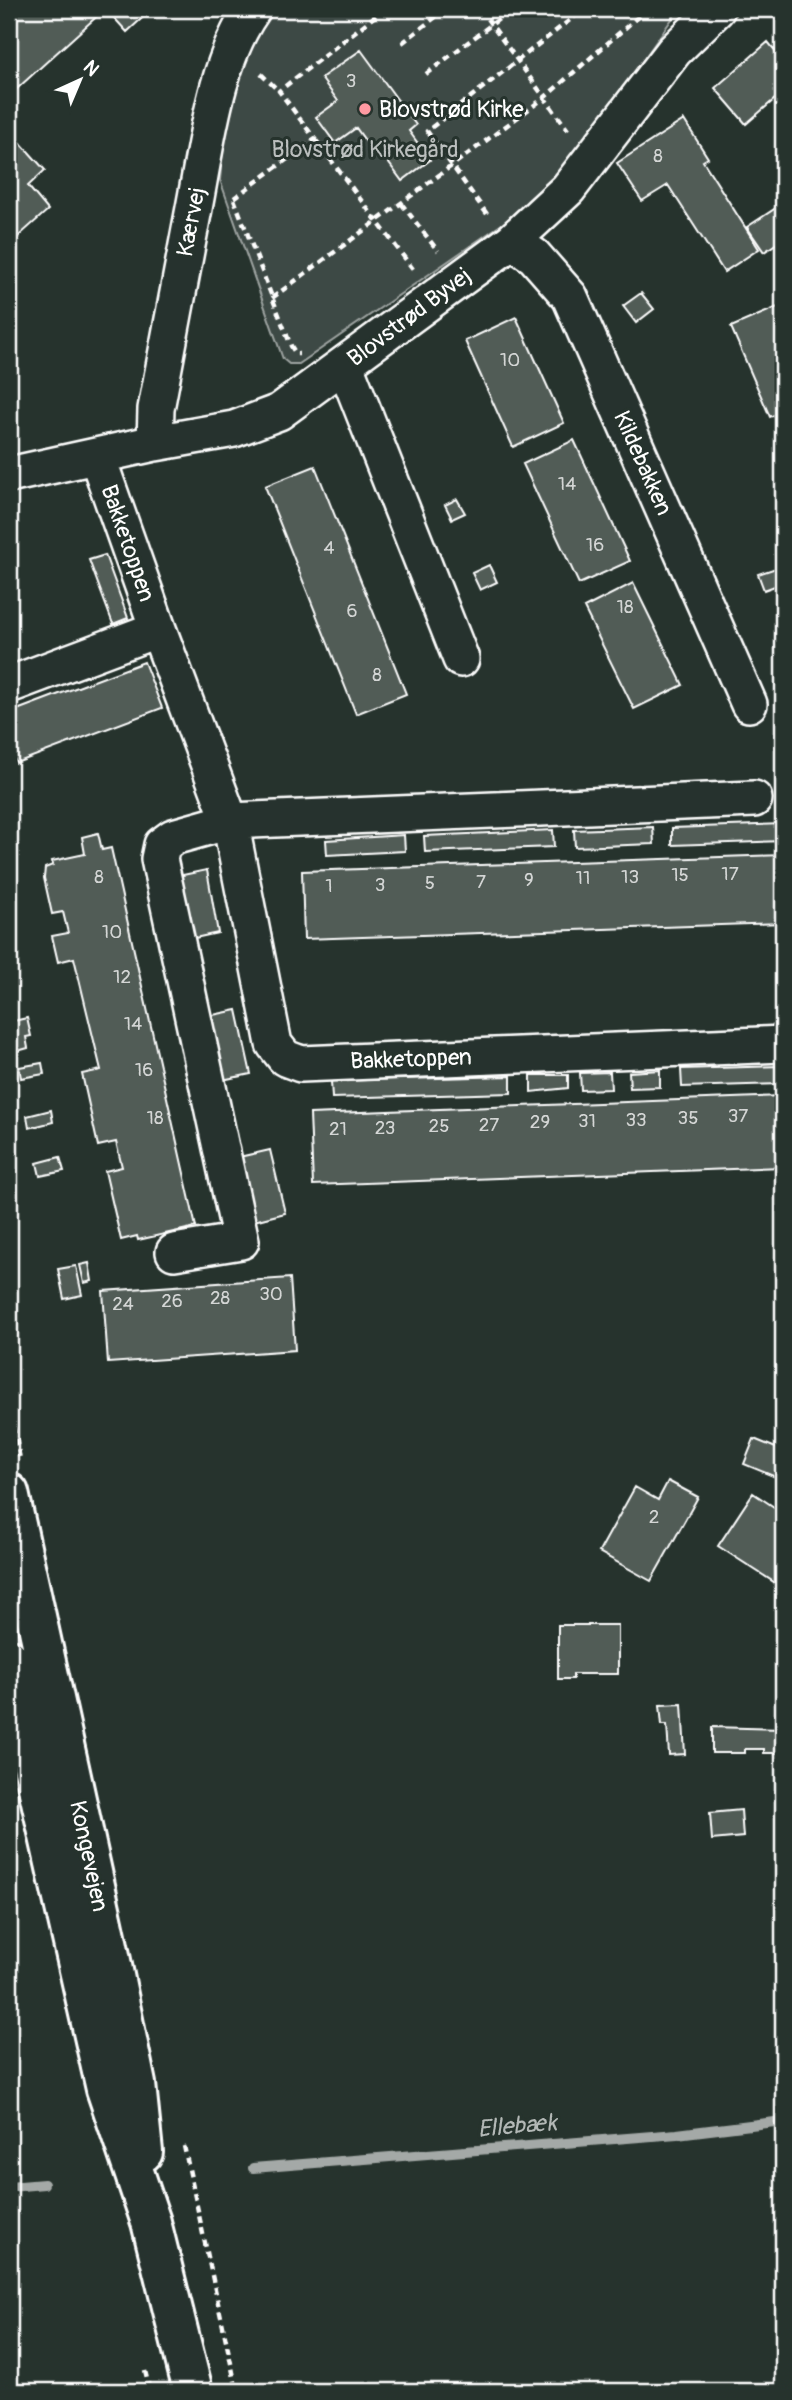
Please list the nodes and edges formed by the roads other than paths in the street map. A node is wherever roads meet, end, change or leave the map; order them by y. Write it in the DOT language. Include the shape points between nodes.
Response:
graph roads {
  1 [pos="253,9"];
  2 [pos="717,9"];
  3 [pos="502,231"];
  4 [pos="345,365"];
  5 [pos="155,443"];
  6 [pos="97,456"];
  7 [pos="9,475"];
  8 [pos="158,629"];
  9 [pos="461,659"];
  10 [pos="9,685"];
  11 [pos="750,704"];
  12 [pos="754,799"];
  13 [pos="230,821"];
  14 [pos="783,1044"];
  15 [pos="174,1252"];
  16 [pos="10,1504"];
  17 [pos="9,1659"];
  18 [pos="151,2222"];
  19 [pos="193,2391"];
  1 -- 5 [label="street, Kærvej" via="240,27 225,68 156,409"];
  2 -- 3 [label="street, Blovstrød Byvej" via="674,51 568,189"];
  3 -- 4 [label="street, Blovstrød Byvej"];
  3 -- 11 [label="street, Kildebakken" via="534,256 570,297"];
  4 -- 5 [label="street, Blovstrød Byvej" via="279,412 234,429"];
  4 -- 9 [label="street"];
  5 -- 6 [label="street, Blovstrød Byvej"];
  6 -- 7 [label="street, Blovstrød Byvej"];
  6 -- 8 [label="street, Bakketoppen"];
  8 -- 10 [label="street, Bakketoppen"];
  8 -- 13 [label="street, Bakketoppen"];
  12 -- 13 [label="street"];
  13 -- 14 [label="street, Bakketoppen" via="274,1044 285,1058 301,1064"];
  13 -- 15 [label="street" via="173,837 162,845 159,859 241,1241"];
  16 -- 18 [label="main road, Kongevejen" via="136,2084"];
  17 -- 18 [label="main road, Kongevejen" via="106,2089"];
  18 -- 19 [label="main road, Kongevejen"];
}
